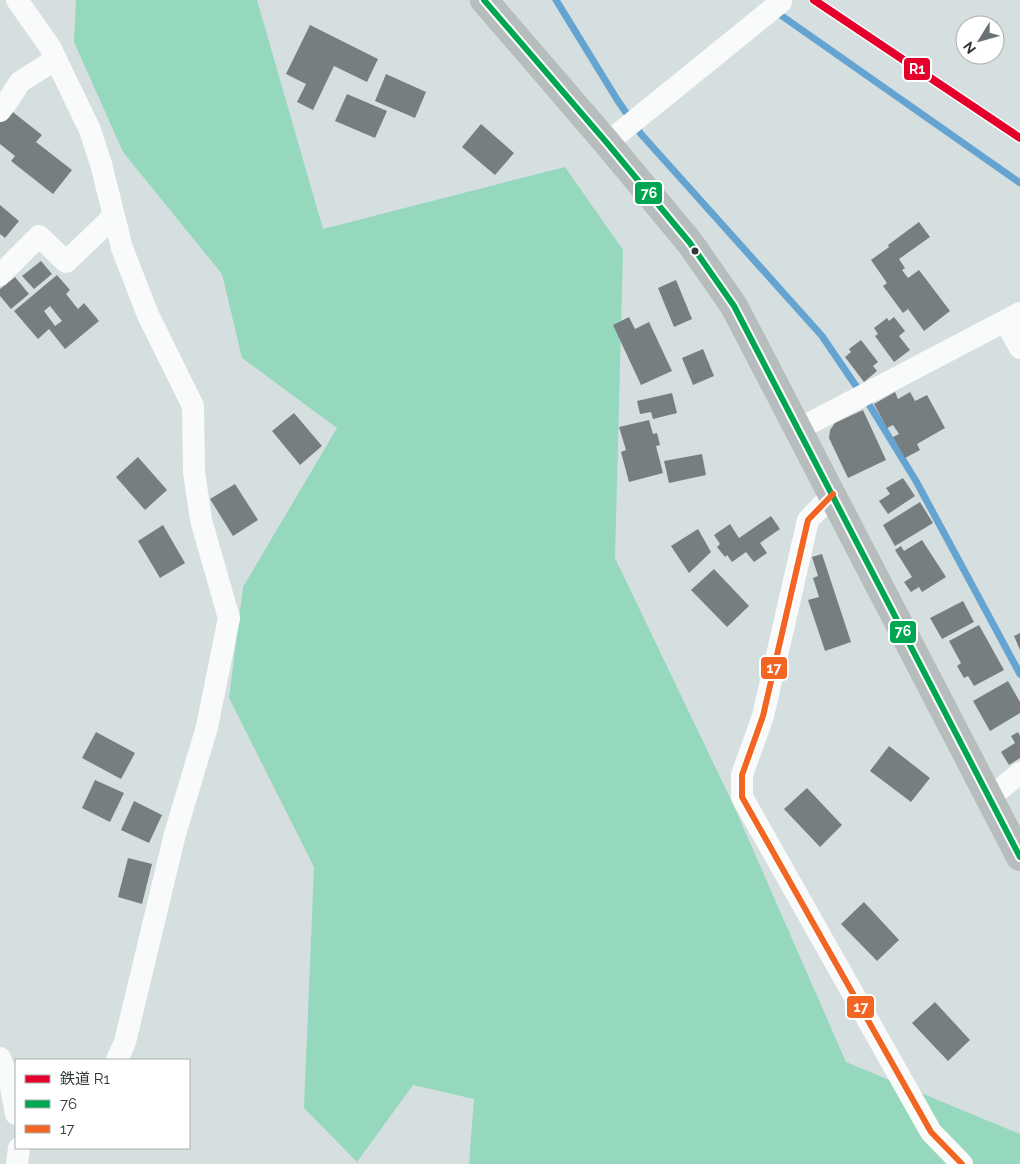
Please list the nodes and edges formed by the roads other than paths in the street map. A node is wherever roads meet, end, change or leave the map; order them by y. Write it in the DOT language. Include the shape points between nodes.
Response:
graph roads {
  1 [pos="17,0"];
  2 [pos="484,0"];
  3 [pos="781,2"];
  4 [pos="56,59"];
  5 [pos="0,110"];
  6 [pos="607,143"];
  7 [pos="114,216"];
  8 [pos="0,275"];
  9 [pos="1013,317"];
  10 [pos="1020,348"];
  11 [pos="798,429"];
  12 [pos="833,494"];
  13 [pos="1020,773"];
  14 [pos="989,798"];
  15 [pos="1020,858"];
  16 [pos="0,1058"];
  17 [pos="117,1059"];
  18 [pos="15,1109"];
  19 [pos="19,1149"];
  20 [pos="17,1164"];
  21 [pos="962,1164"];
  1 -- 4 [label="street"];
  2 -- 6 [label="main road"];
  3 -- 6 [label="street"];
  4 -- 5 [label="street" via="20,82"];
  4 -- 7 [label="street" via="90,130"];
  6 -- 11 [label="main road" via="690,243 734,306"];
  7 -- 8 [label="street" via="66,262 39,236"];
  7 -- 17 [label="street" via="122,248 148,315 193,406 194,472 201,520 229,618 207,727 175,834"];
  9 -- 10 [label="street"];
  9 -- 11 [label="street"];
  11 -- 12 [label="main road"];
  12 -- 14 [label="main road"];
  12 -- 21 [label="street" via="808,520 763,716 742,775 742,797 931,1132"];
  13 -- 14 [label="street"];
  14 -- 15 [label="main road"];
  16 -- 18 [label="street" via="10,1082"];
  19 -- 20 [label="street"];
}
